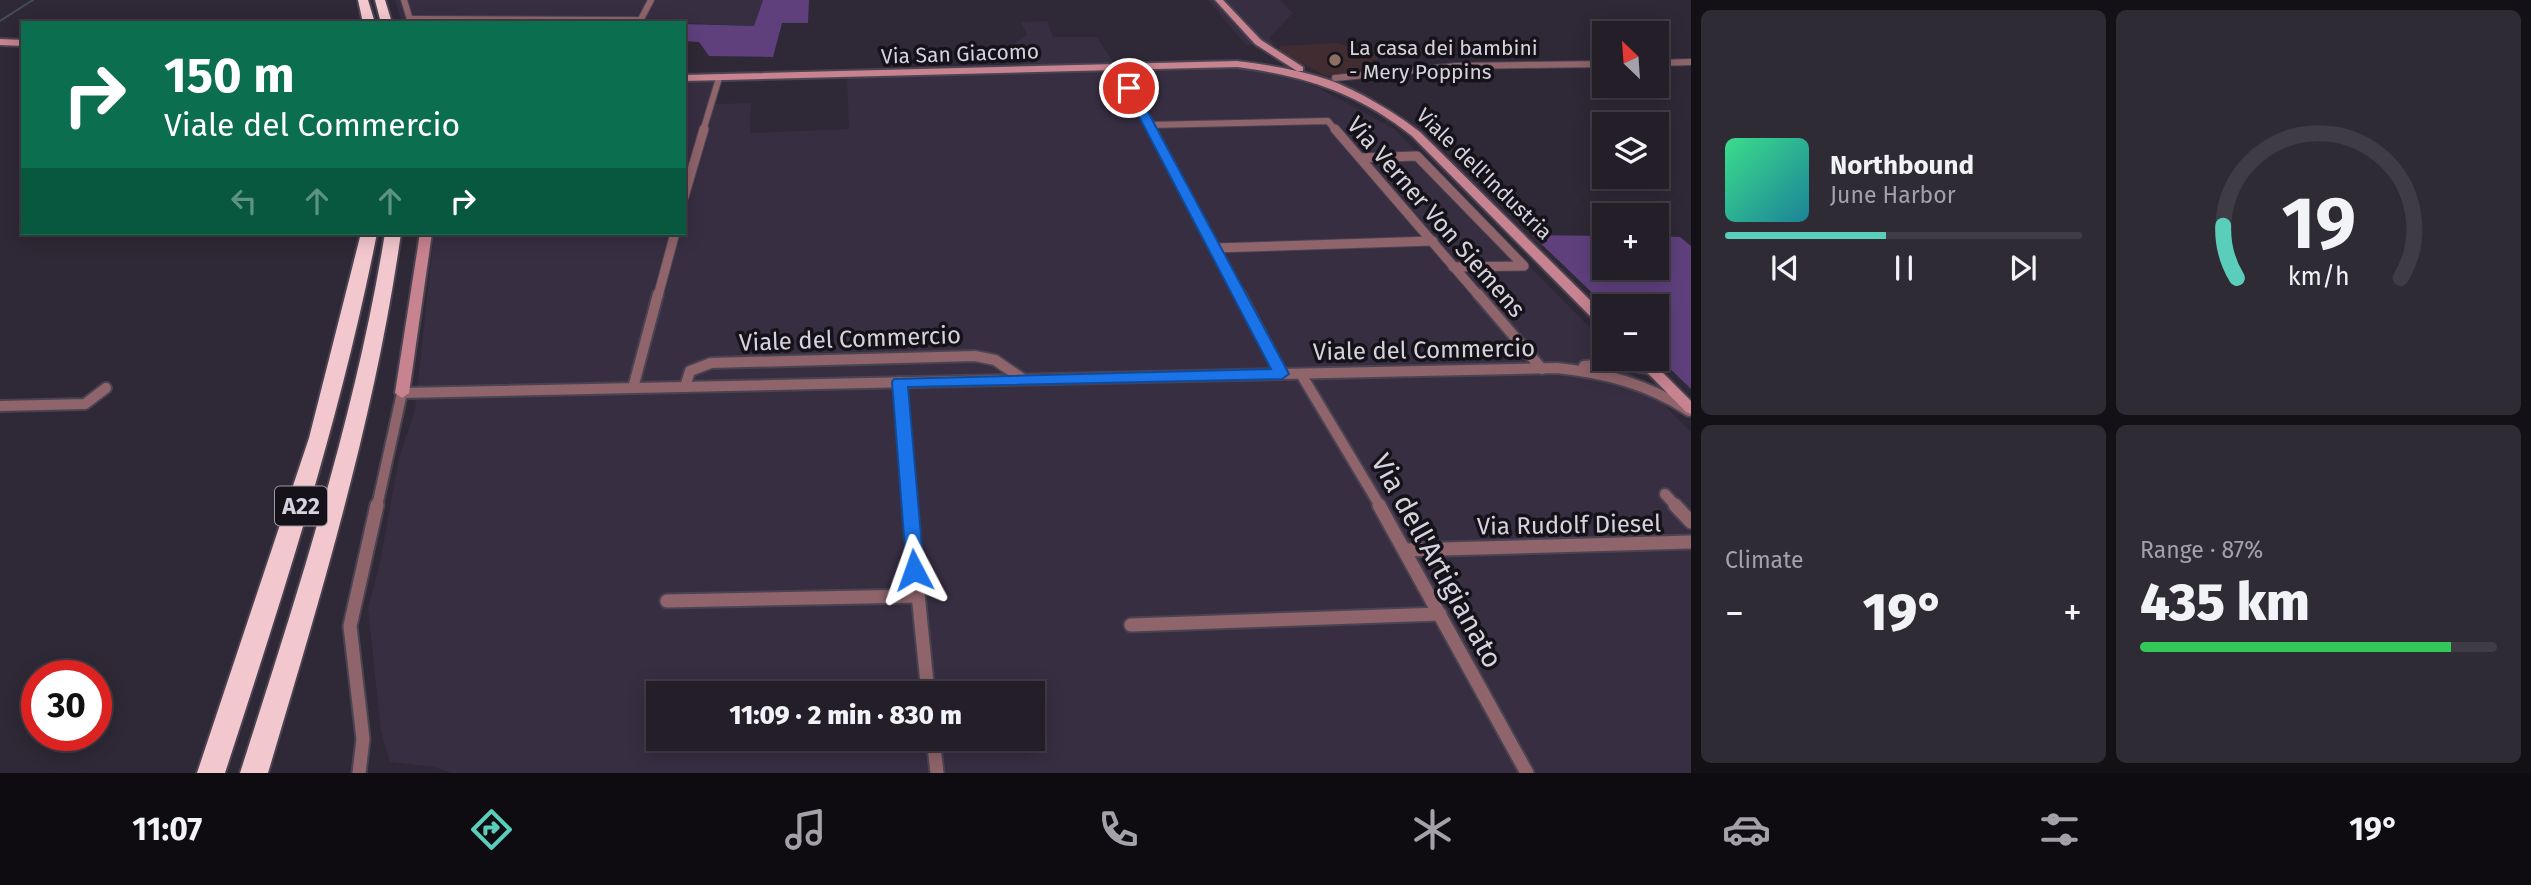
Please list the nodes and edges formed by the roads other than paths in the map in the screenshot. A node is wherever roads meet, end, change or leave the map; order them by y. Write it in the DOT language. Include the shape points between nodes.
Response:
graph roads {
  1 [pos="363,0"];
  2 [pos="380,0"];
  3 [pos="404,0"];
  4 [pos="651,0"];
  5 [pos="1219,0"];
  6 [pos="1235,19"];
  7 [pos="368,21"];
  8 [pos="386,21"];
  9 [pos="411,21"];
  10 [pos="640,21"];
  11 [pos="0,42"];
  12 [pos="21,43"];
  13 [pos="1286,62"];
  14 [pos="1691,62"];
  15 [pos="1242,63"];
  16 [pos="1670,63"];
  17 [pos="1592,64"];
  18 [pos="1263,66"];
  19 [pos="1119,67"];
  20 [pos="686,78"];
  21 [pos="1333,81"];
  22 [pos="717,83"];
  23 [pos="1149,125"];
  24 [pos="1360,158"];
  25 [pos="686,190"];
  26 [pos="369,235"];
  27 [pos="394,235"];
  28 [pos="426,235"];
  29 [pos="674,235"];
  30 [pos="1433,241"];
  31 [pos="1215,248"];
  32 [pos="1452,267"];
  33 [pos="1592,310"];
  34 [pos="1592,363"];
  35 [pos="1557,368"];
  36 [pos="1542,369"];
  37 [pos="1647,371"];
  38 [pos="1654,371"];
  39 [pos="1282,374"];
  40 [pos="1301,374"];
  41 [pos="1615,376"];
  42 [pos="1024,379"];
  43 [pos="900,382"];
  44 [pos="685,387"];
  45 [pos="106,388"];
  46 [pos="633,388"];
  47 [pos="402,393"];
  48 [pos="0,405"];
  49 [pos="1691,410"];
  50 [pos="1665,494"];
  51 [pos="1691,522"];
  52 [pos="1691,542"];
  53 [pos="1406,551"];
  54 [pos="916,596"];
  55 [pos="667,601"];
  56 [pos="1440,614"];
  57 [pos="1131,625"];
  58 [pos="927,681"];
  59 [pos="934,751"];
  60 [pos="211,773"];
  61 [pos="254,773"];
  62 [pos="359,773"];
  63 [pos="937,773"];
  64 [pos="1527,773"];
  1 -- 7 [label="highway"];
  2 -- 8 [label="highway"];
  3 -- 9 [label="street"];
  4 -- 10 [label="street"];
  5 -- 6 [label="street, Viale dell'Industria"];
  6 -- 13 [label="street, Viale dell'Industria"];
  6 -- 15 [label="street" via="1255,54"];
  11 -- 12 [label="street"];
  13 -- 15 [label="street, Via San Giacomo"];
  13 -- 18 [label="street, Via San Giacomo"];
  13 -- 21 [label="street, Viale dell'Industria"];
  14 -- 16 [label="street"];
  15 -- 18 [label="street, Via San Giacomo"];
  15 -- 19 [label="street, Via San Giacomo"];
  17 -- 21 [label="street, Via San Giacomo" via="1456,66"];
  18 -- 21 [label="street, Via San Giacomo"];
  19 -- 22 [label="street, Via San Giacomo" via="747,77"];
  19 -- 23 [label="street"];
  20 -- 22 [label="street, Via San Giacomo"];
  21 -- 33 [label="street, Viale dell'Industria" via="1416,134"];
  22 -- 25 [label="street"];
  23 -- 24 [label="street, Via Verner Von Siemens" via="1328,121"];
  23 -- 31 [label="street"];
  24 -- 30 [label="street, Via Verner Von Siemens"];
  24 -- 32 [label="street" via="1417,156 1524,266"];
  26 -- 60 [label="highway, A22" via="348,340 314,464"];
  27 -- 61 [label="highway, A22" via="376,339 346,461"];
  28 -- 47 [label="street"];
  29 -- 46 [label="street"];
  30 -- 31 [label="street"];
  30 -- 32 [label="street, Via Verner Von Siemens"];
  31 -- 39 [label="street"];
  32 -- 36 [label="street, Via Verner Von Siemens"];
  34 -- 35 [label="street"];
  35 -- 36 [label="street, Viale del Commercio"];
  35 -- 41 [label="street, Viale del Commercio"];
  36 -- 40 [label="street, Viale del Commercio"];
  37 -- 41 [label="street"];
  38 -- 49 [label="street"];
  39 -- 40 [label="street, Viale del Commercio"];
  39 -- 42 [label="street, Viale del Commercio"];
  40 -- 53 [label="street, Via dell'Artigianato"];
  41 -- 49 [label="street"];
  42 -- 43 [label="street, Viale del Commercio"];
  42 -- 44 [label="street, Viale del Commercio" via="995,360 962,356 711,363 690,371"];
  43 -- 44 [label="street, Viale del Commercio"];
  43 -- 54 [label="street"];
  44 -- 46 [label="street, Viale del Commercio"];
  45 -- 48 [label="street" via="85,404"];
  46 -- 47 [label="street, Viale del Commercio"];
  47 -- 62 [label="street" via="351,626 363,739"];
  50 -- 51 [label="street, Via Rudolf Diesel"];
  52 -- 53 [label="street, Via Rudolf Diesel"];
  53 -- 56 [label="street, Via dell'Artigianato"];
  54 -- 55 [label="street"];
  54 -- 58 [label="street"];
  56 -- 57 [label="street"];
  56 -- 64 [label="street, Via dell'Artigianato"];
  59 -- 63 [label="street"];
}
